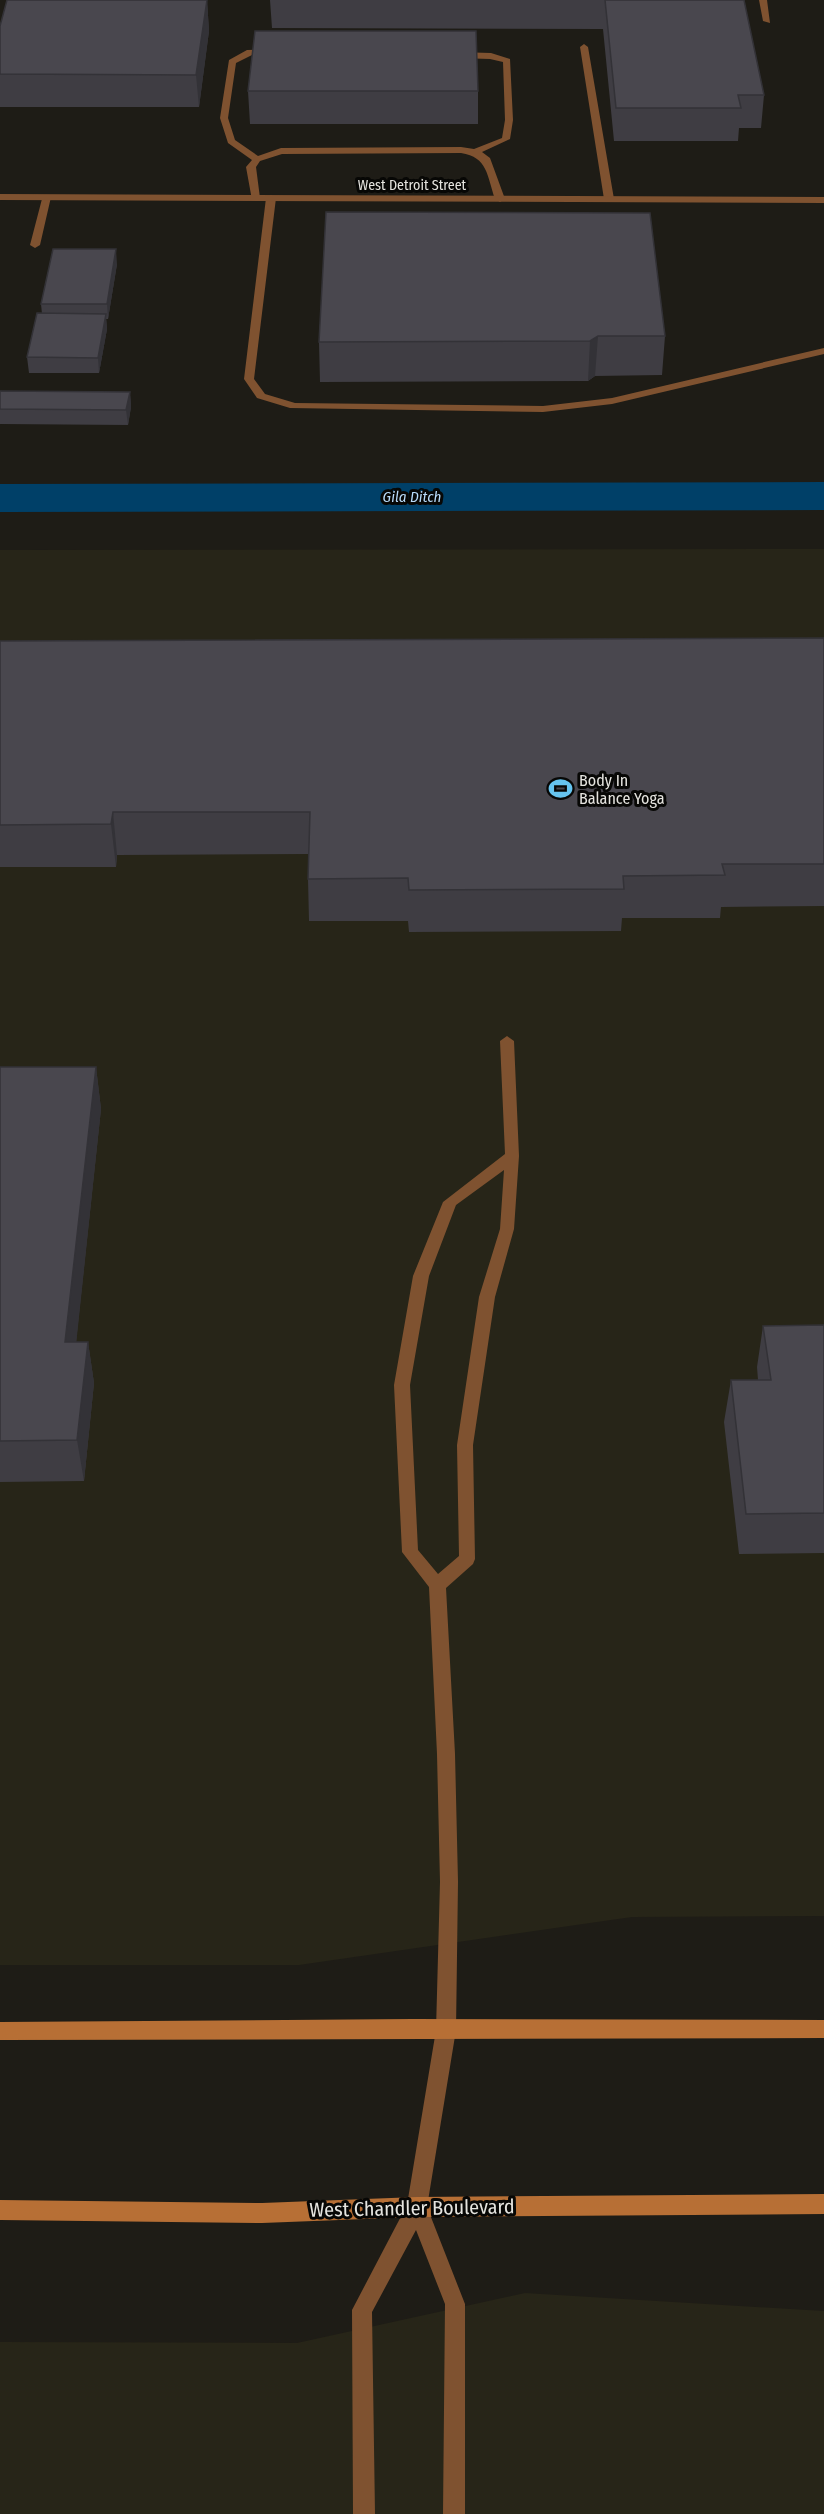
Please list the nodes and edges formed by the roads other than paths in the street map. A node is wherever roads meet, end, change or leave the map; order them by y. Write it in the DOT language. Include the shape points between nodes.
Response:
graph roads {
  1 [pos="763,0"];
  2 [pos="767,21"];
  3 [pos="584,47"];
  4 [pos="286,52"];
  5 [pos="448,54"];
  6 [pos="475,152"];
  7 [pos="257,159"];
  8 [pos="0,196"];
  9 [pos="46,197"];
  10 [pos="255,198"];
  11 [pos="271,198"];
  12 [pos="500,199"];
  13 [pos="609,199"];
  14 [pos="824,200"];
  15 [pos="35,245"];
  16 [pos="824,351"];
  17 [pos="507,1041"];
  18 [pos="512,1156"];
  19 [pos="437,1585"];
  20 [pos="824,2029"];
  21 [pos="446,2030"];
  22 [pos="0,2031"];
  23 [pos="824,2204"];
  24 [pos="417,2207"];
  25 [pos="0,2210"];
  26 [pos="364,2514"];
  27 [pos="454,2514"];
  1 -- 2 [label="street"];
  3 -- 13 [label="street"];
  4 -- 7 [label="street" via="250,52 232,62 224,118 231,141"];
  5 -- 6 [label="street" via="491,56 507,61 506,139"];
  6 -- 7 [label="street" via="296,149"];
  6 -- 12 [label="street" via="489,164"];
  7 -- 10 [label="street" via="252,166"];
  8 -- 9 [label="street, West Detroit Street"];
  9 -- 10 [label="street, West Detroit Street"];
  9 -- 15 [label="street"];
  10 -- 11 [label="street, West Detroit Street"];
  11 -- 12 [label="street, West Detroit Street"];
  11 -- 16 [label="street" via="249,379 261,396 294,406 543,409 612,401"];
  12 -- 13 [label="street, West Detroit Street"];
  13 -- 14 [label="street, West Detroit Street"];
  17 -- 18 [label="street"];
  18 -- 19 [label="street" via="507,1229 487,1297 465,1445 467,1559"];
  18 -- 19 [label="street" via="450,1202 421,1276 402,1385 410,1552"];
  19 -- 21 [label="street" via="449,1882"];
  20 -- 21 [label="main road"];
  21 -- 22 [label="main road" via="276,2027"];
  21 -- 24 [label="street"];
  23 -- 24 [label="main road, West Chandler Boulevard"];
  24 -- 25 [label="main road, West Chandler Boulevard" via="262,2212"];
  24 -- 26 [label="street" via="362,2310"];
  24 -- 27 [label="street" via="454,2304"];
}
